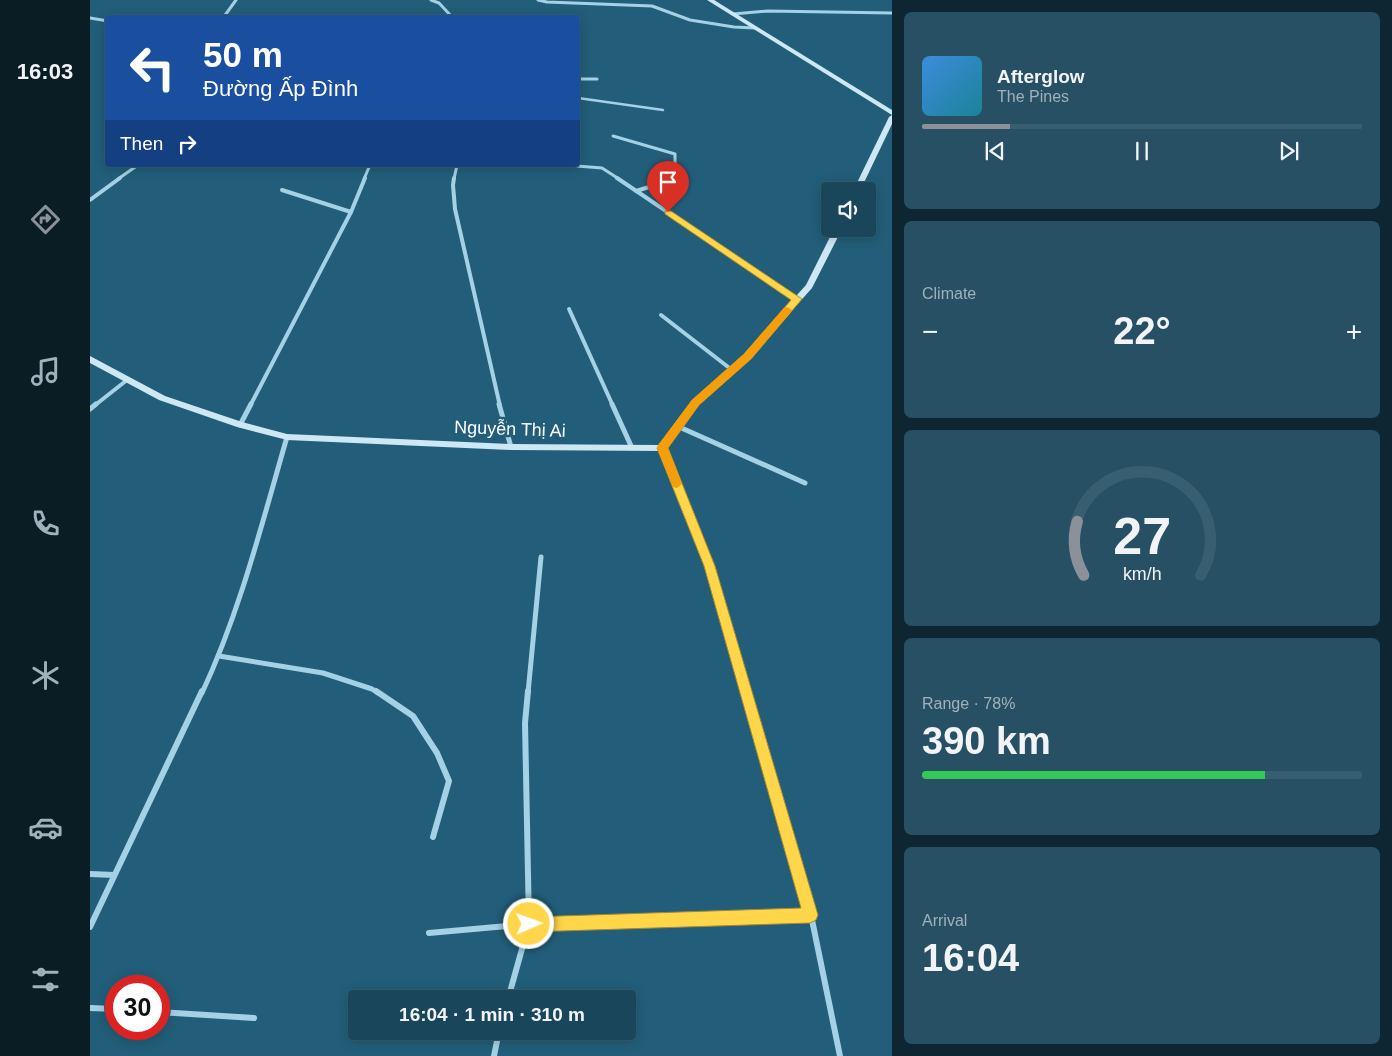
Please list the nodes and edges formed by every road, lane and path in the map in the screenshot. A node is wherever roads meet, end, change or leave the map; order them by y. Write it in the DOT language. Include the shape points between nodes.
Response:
graph roads {
  1 [pos="236,0"];
  2 [pos="431,0"];
  3 [pos="538,0"];
  4 [pos="710,0"];
  5 [pos="892,13"];
  6 [pos="733,14"];
  7 [pos="225,15"];
  8 [pos="450,15"];
  9 [pos="90,18"];
  10 [pos="105,20"];
  11 [pos="755,28"];
  12 [pos="580,79"];
  13 [pos="597,79"];
  14 [pos="580,98"];
  15 [pos="663,110"];
  16 [pos="892,115"];
  17 [pos="613,136"];
  18 [pos="580,166"];
  19 [pos="135,167"];
  20 [pos="369,167"];
  21 [pos="457,167"];
  22 [pos="860,182"];
  23 [pos="282,190"];
  24 [pos="636,191"];
  25 [pos="90,200"];
  26 [pos="351,212"];
  27 [pos="834,237"];
  28 [pos="797,299"];
  29 [pos="569,309"];
  30 [pos="661,315"];
  31 [pos="90,359"];
  32 [pos="732,370"];
  33 [pos="127,380"];
  34 [pos="90,409"];
  35 [pos="240,425"];
  36 [pos="677,426"];
  37 [pos="287,437"];
  38 [pos="512,447"];
  39 [pos="632,448"];
  40 [pos="662,448"];
  41 [pos="805,483"];
  42 [pos="541,557"];
  43 [pos="219,656"];
  44 [pos="433,837"];
  45 [pos="90,874"];
  46 [pos="114,875"];
  47 [pos="810,915"];
  48 [pos="529,924"];
  49 [pos="90,927"];
  50 [pos="429,933"];
  51 [pos="511,990"];
  52 [pos="90,1008"];
  53 [pos="105,1009"];
  54 [pos="170,1013"];
  55 [pos="254,1018"];
  56 [pos="497,1040"];
  57 [pos="494,1056"];
  58 [pos="840,1056"];
  1 -- 7 [label="street"];
  2 -- 8 [label="street" via="439,3"];
  3 -- 11 [label="street" via="652,6 690,20"];
  4 -- 6 [label="street"];
  5 -- 6 [label="street" via="768,11"];
  6 -- 11 [label="street"];
  9 -- 10 [label="street"];
  11 -- 16 [label="street"];
  12 -- 13 [label="street"];
  14 -- 15 [label="lane"];
  16 -- 22 [label="street"];
  17 -- 24 [label="street" via="675,154 675,168 659,184"];
  18 -- 24 [label="street" via="602,168"];
  19 -- 25 [label="street"];
  20 -- 26 [label="street"];
  21 -- 38 [label="street" via="453,185 455,209 492,378"];
  23 -- 26 [label="street"];
  24 -- 28 [label="street"];
  26 -- 35 [label="street"];
  27 -- 28 [label="street" via="809,286"];
  28 -- 32 [label="street"];
  29 -- 39 [label="street"];
  30 -- 32 [label="street"];
  31 -- 33 [label="street, Nguyễn Thị Ai"];
  32 -- 36 [label="street" via="696,402"];
  33 -- 34 [label="street"];
  33 -- 35 [label="street, Nguyễn Thị Ai" via="162,398"];
  35 -- 37 [label="street, Nguyễn Thị Ai"];
  36 -- 40 [label="street"];
  36 -- 41 [label="street"];
  37 -- 38 [label="street, Nguyễn Thị Ai"];
  37 -- 43 [label="street" via="249,568"];
  38 -- 39 [label="street, Nguyễn Thị Ai"];
  39 -- 40 [label="street, Nguyễn Thị Ai"];
  40 -- 47 [label="street" via="710,566"];
  42 -- 48 [label="street" via="525,723"];
  43 -- 44 [label="street" via="323,673 372,689 413,716 437,753 449,781"];
  43 -- 46 [label="street"];
  45 -- 46 [label="street"];
  46 -- 49 [label="street"];
  47 -- 48 [label="street"];
  47 -- 58 [label="street"];
  48 -- 50 [label="street"];
  48 -- 51 [label="street"];
  52 -- 53 [label="street"];
  54 -- 55 [label="street"];
  56 -- 57 [label="street"];
}
